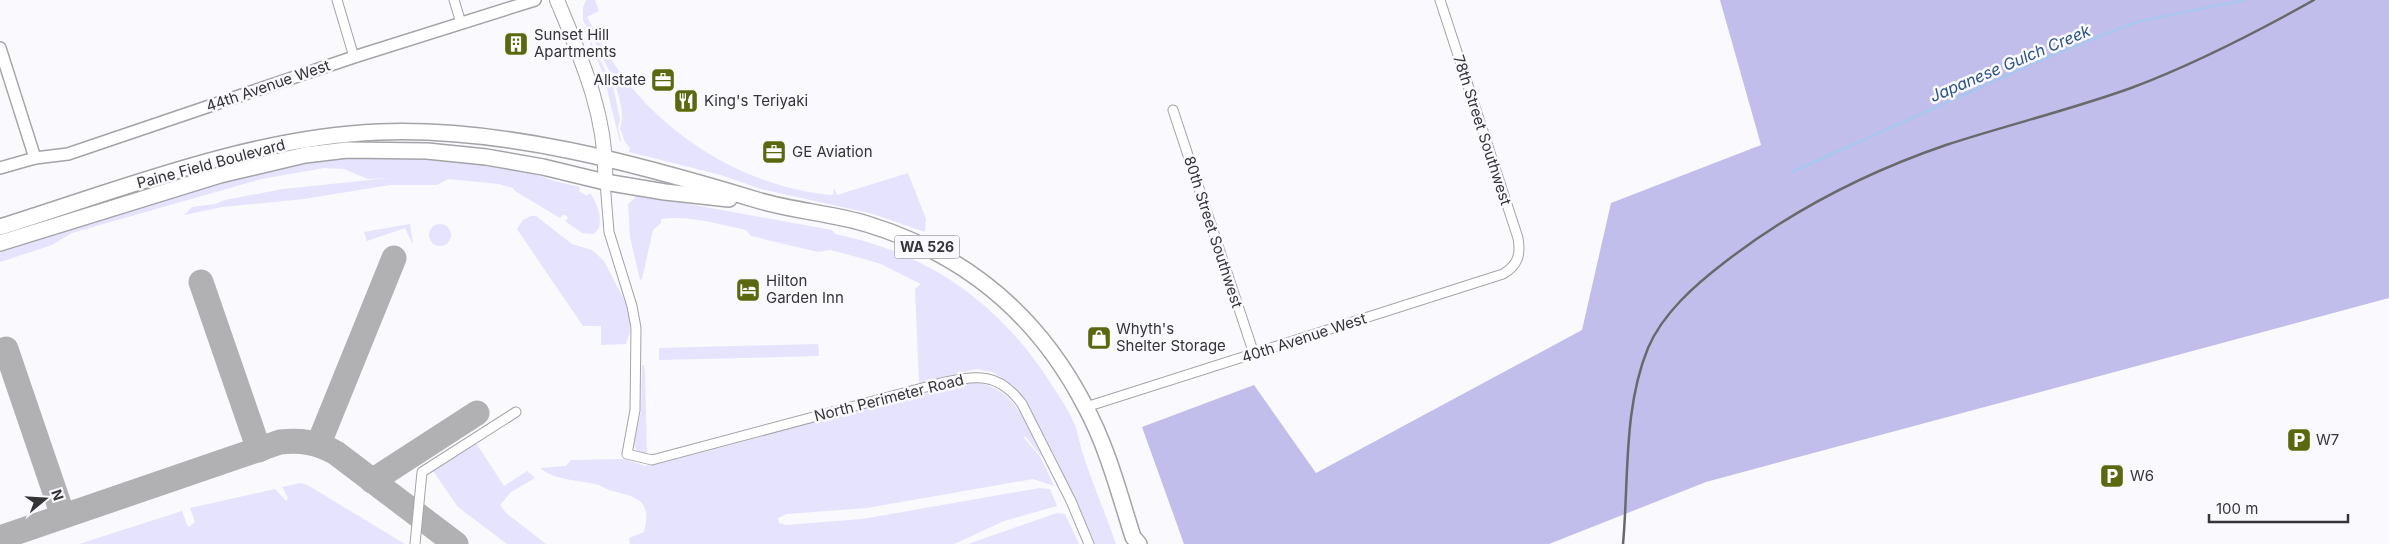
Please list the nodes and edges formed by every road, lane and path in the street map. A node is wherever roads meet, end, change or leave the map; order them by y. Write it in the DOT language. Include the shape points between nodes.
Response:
graph roads {
  1 [pos="337,0"];
  2 [pos="454,0"];
  3 [pos="535,0"];
  4 [pos="557,0"];
  5 [pos="1440,0"];
  6 [pos="461,23"];
  7 [pos="0,48"];
  8 [pos="354,57"];
  9 [pos="1173,110"];
  10 [pos="35,158"];
  11 [pos="606,158"];
  12 [pos="0,168"];
  13 [pos="605,182"];
  14 [pos="763,202"];
  15 [pos="0,227"];
  16 [pos="0,243"];
  17 [pos="1518,261"];
  18 [pos="1254,354"];
  19 [pos="1086,407"];
  20 [pos="516,412"];
  21 [pos="1135,542"];
  22 [pos="415,544"];
  23 [pos="1089,544"];
  1 -- 8 [label="street"];
  2 -- 6 [label="street"];
  3 -- 6 [label="street, 44th Avenue West"];
  4 -- 11 [label="main road" via="590,85"];
  5 -- 17 [label="street, 78th Street Southwest" via="1518,238"];
  6 -- 8 [label="street, 44th Avenue West"];
  7 -- 10 [label="street"];
  8 -- 10 [label="street, 44th Avenue West" via="68,154"];
  9 -- 18 [label="street, 80th Street Southwest"];
  10 -- 12 [label="street, 44th Avenue West"];
  11 -- 13 [label="main road"];
  11 -- 14 [label="highway, WA 526"];
  11 -- 15 [label="highway, Paine Field Boulevard" via="483,136 441,132 378,132 301,140 216,160"];
  13 -- 14 [label="highway, WA 526"];
  13 -- 16 [label="highway, Paine Field Boulevard" via="486,156 426,150 347,150 305,155 220,175"];
  13 -- 23 [label="street, North Perimeter Road" via="609,232 636,328 635,410 626,454 652,460 948,382 977,376 990,378 1014,392 1022,404"];
  14 -- 19 [label="highway, WA 526" via="865,223 942,254 1002,296 1028,321 1056,356"];
  17 -- 18 [label="street, 40th Avenue West" via="1503,274"];
  18 -- 19 [label="street, 40th Avenue West"];
  19 -- 21 [label="highway, WA 526"];
  20 -- 22 [label="street" via="422,472"];
}
